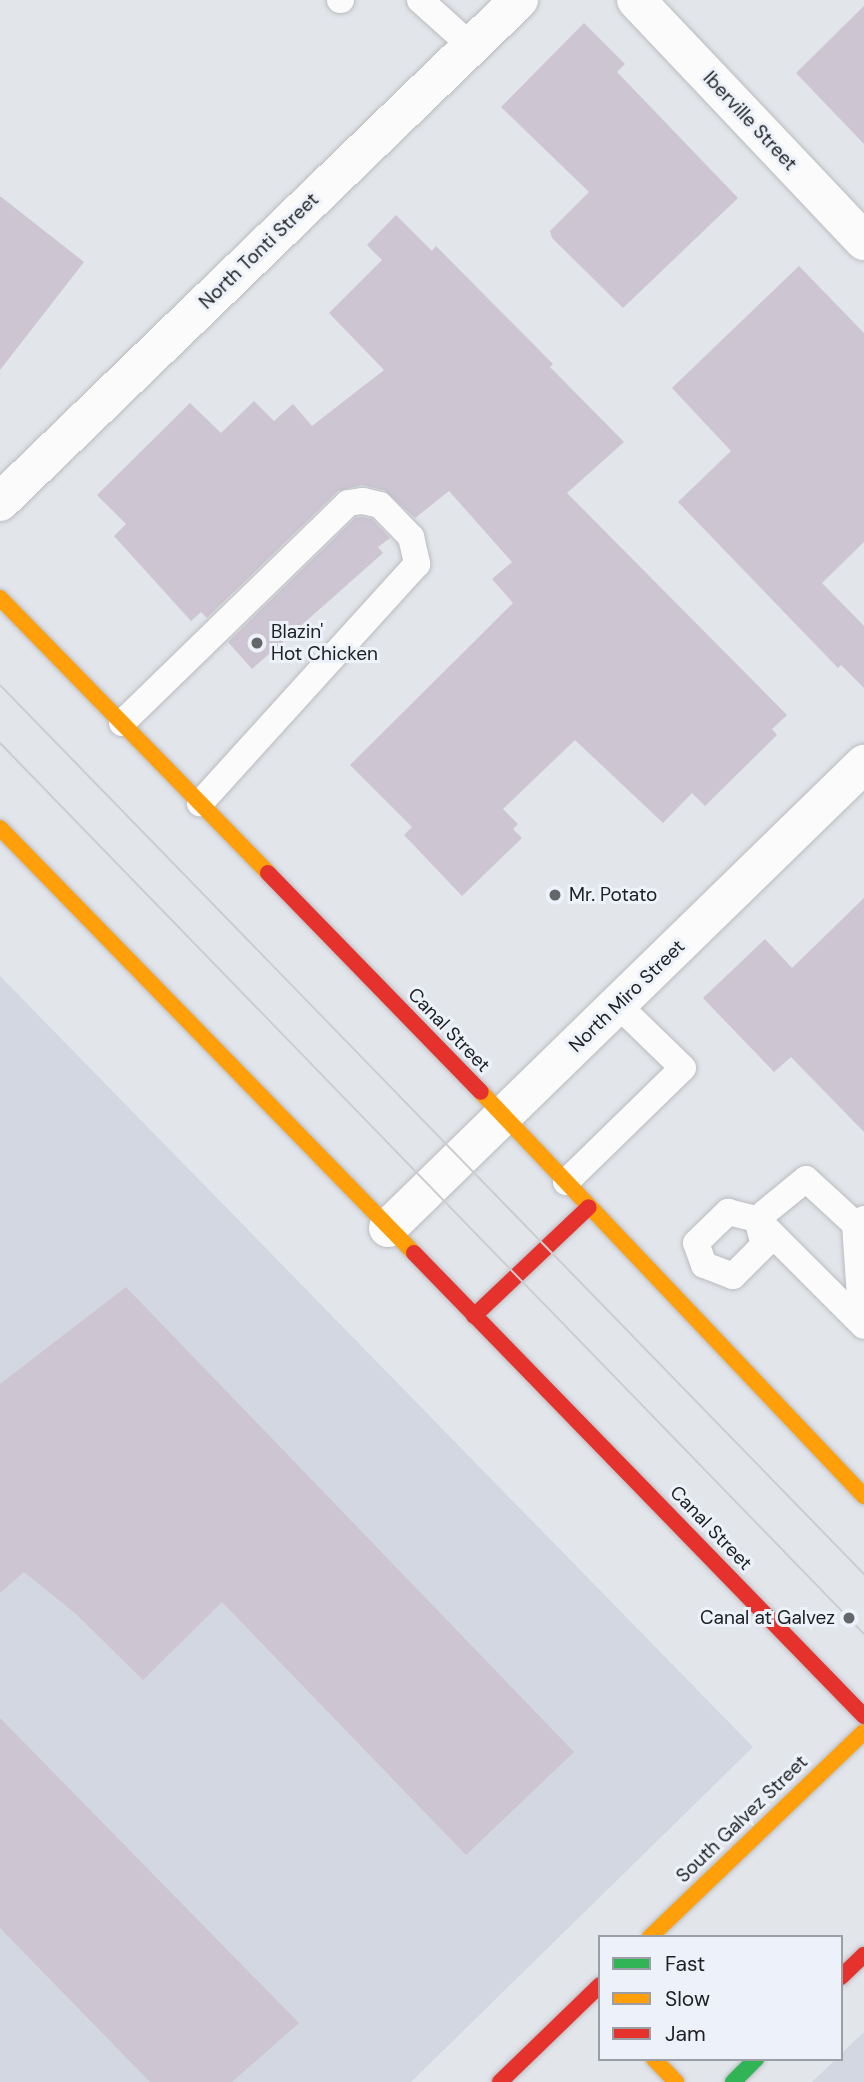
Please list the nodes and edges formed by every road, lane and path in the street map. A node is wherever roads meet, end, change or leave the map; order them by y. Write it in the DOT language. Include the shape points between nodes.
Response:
graph roads {
  1 [pos="421,0"];
  2 [pos="519,0"];
  3 [pos="636,0"];
  4 [pos="471,46"];
  5 [pos="864,241"];
  6 [pos="0,502"];
  7 [pos="0,598"];
  8 [pos="122,723"];
  9 [pos="864,764"];
  10 [pos="200,803"];
  11 [pos="0,828"];
  12 [pos="618,1005"];
  13 [pos="504,1116"];
  14 [pos="566,1182"];
  15 [pos="589,1207"];
  16 [pos="757,1219"];
  17 [pos="862,1226"];
  18 [pos="388,1228"];
  19 [pos="704,1265"];
  20 [pos="673,1294"];
  21 [pos="860,1297"];
  22 [pos="474,1316"];
  23 [pos="864,1326"];
  24 [pos="864,1496"];
  25 [pos="864,1716"];
  26 [pos="864,1732"];
  27 [pos="652,1935"];
  28 [pos="864,1955"];
  29 [pos="843,1975"];
  30 [pos="597,1994"];
  31 [pos="656,2061"];
  32 [pos="754,2061"];
  33 [pos="500,2082"];
  34 [pos="676,2082"];
  35 [pos="733,2082"];
  1 -- 4 [label="lane"];
  2 -- 4 [label="street, North Tonti Street"];
  3 -- 5 [label="street, Iberville Street"];
  4 -- 6 [label="street, North Tonti Street"];
  7 -- 8 [label="main road, Canal Street"];
  8 -- 10 [label="main road, Canal Street"];
  8 -- 10 [label="lane" via="348,503 363,500 380,505 411,537 417,564"];
  9 -- 12 [label="street, North Miro Street"];
  10 -- 13 [label="main road, Canal Street"];
  11 -- 18 [label="main road, Canal Street"];
  12 -- 13 [label="street, North Miro Street"];
  12 -- 14 [label="lane" via="683,1068"];
  13 -- 14 [label="main road, Canal Street"];
  13 -- 18 [label="street, North Miro Street"];
  14 -- 15 [label="main road, Canal Street"];
  15 -- 20 [label="main road, Canal Street"];
  15 -- 22 [label="main road"];
  16 -- 17 [label="lane" via="806,1179"];
  16 -- 19 [label="lane" via="728,1212 696,1243"];
  16 -- 19 [label="lane" via="764,1245 733,1276"];
  16 -- 23 [label="lane"];
  17 -- 21 [label="lane"];
  18 -- 22 [label="main road, Canal Street"];
  19 -- 20 [label="lane"];
  20 -- 24 [label="main road, Canal Street"];
  22 -- 25 [label="main road, Canal Street"];
  26 -- 27 [label="main road, South Galvez Street"];
  28 -- 29 [label="main road"];
  30 -- 33 [label="main road"];
  31 -- 34 [label="main road"];
  32 -- 35 [label="main road"];
}
